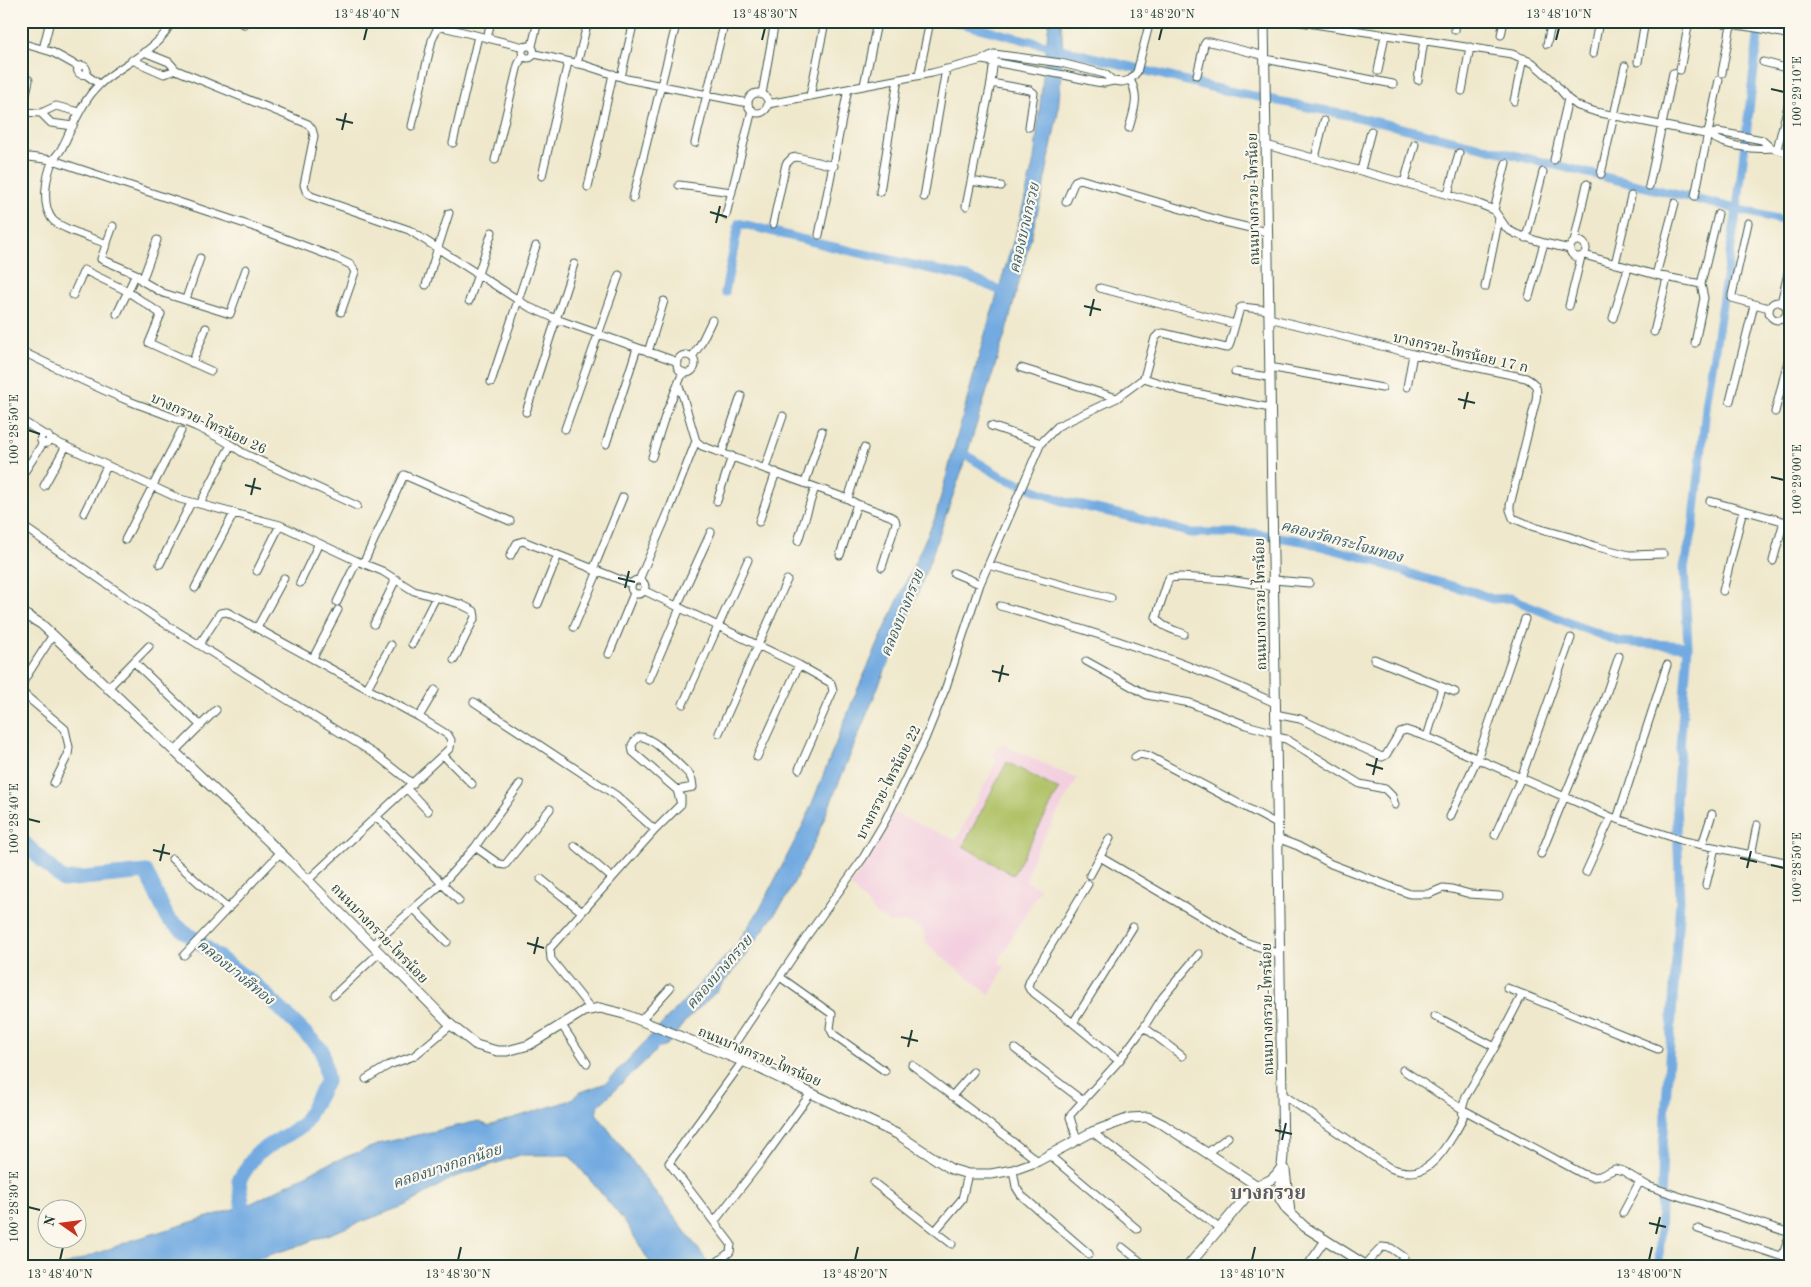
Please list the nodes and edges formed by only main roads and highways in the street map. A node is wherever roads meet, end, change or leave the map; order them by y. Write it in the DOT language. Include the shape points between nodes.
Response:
graph roads {
  1 [pos="1264,24"];
  2 [pos="21,612"];
  3 [pos="1283,1165"];
  4 [pos="1256,1185"];
  5 [pos="1280,1186"];
  6 [pos="1268,1190"];
  7 [pos="1280,1199"];
  8 [pos="1290,1213"];
  9 [pos="1366,1265"];
  10 [pos="1188,1266"];
  1 -- 3 [label="main road, ถนนบางกรวย-ไทรน้อย"];
  2 -- 4 [label="main road, ถนนบางกรวย-ไทรน้อย" via="41,624 280,852 451,1025 476,1045 507,1051 529,1045 578,1014 591,1009 608,1009 743,1061 897,1134 952,1168 968,1174 1013,1170 1038,1161 1092,1132 1130,1118 1148,1117 1164,1124"];
  3 -- 4 [label="main road" via="1275,1178"];
  3 -- 5 [label="main road, ถนนบางกรวย-ไทรน้อย"];
  3 -- 8 [label="main road" via="1287,1175"];
  4 -- 6 [label="main road, ถนนบางกรวย-ไทรน้อย"];
  4 -- 10 [label="main road"];
  5 -- 6 [label="main road" via="1274,1185"];
  5 -- 7 [label="main road" via="1283,1191"];
  6 -- 7 [label="main road" via="1271,1198"];
  7 -- 8 [label="main road"];
  8 -- 9 [label="main road" via="1305,1227"];
}
